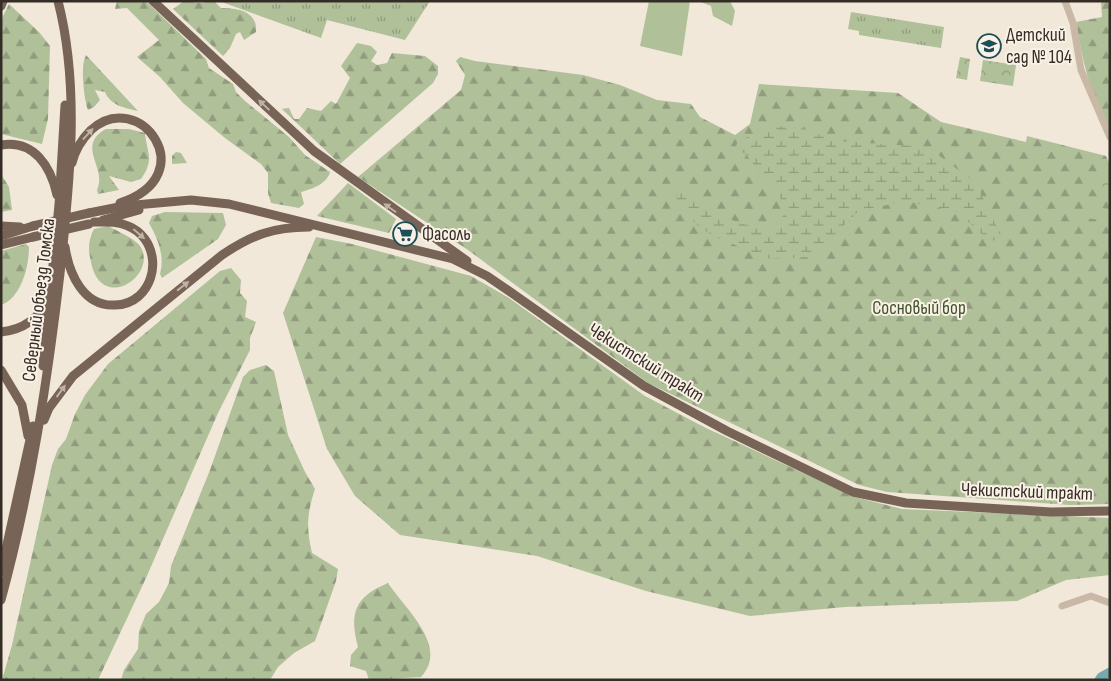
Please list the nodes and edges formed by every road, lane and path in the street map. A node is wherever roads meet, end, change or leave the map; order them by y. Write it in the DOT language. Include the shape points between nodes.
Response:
graph roads {
  1 [pos="3,1"];
  2 [pos="56,1"];
  3 [pos="153,1"];
  4 [pos="1065,1"];
  5 [pos="1,6"];
  6 [pos="1110,137"];
  7 [pos="1,145"];
  8 [pos="69,178"];
  9 [pos="176,202"];
  10 [pos="59,205"];
  11 [pos="92,212"];
  12 [pos="91,223"];
  13 [pos="1,226"];
  14 [pos="33,226"];
  15 [pos="324,227"];
  16 [pos="1,236"];
  17 [pos="64,237"];
  18 [pos="1,245"];
  19 [pos="54,266"];
  20 [pos="487,276"];
  21 [pos="1,332"];
  22 [pos="1,370"];
  23 [pos="31,452"];
  24 [pos="1110,511"];
  25 [pos="1,572"];
  26 [pos="1,600"];
  27 [pos="1110,604"];
  28 [pos="1062,606"];
  1 -- 5 [label="main road"];
  2 -- 8 [label="main road, Северный объезд Томска" via="65,32 70,77"];
  2 -- 10 [label="main road, Северный объезд Томска" via="66,87"];
  20 -- 3 [label="main road, one-way" via="314,151"];
  4 -- 6 [label="street" via="1073,23 1082,70"];
  7 -- 10 [label="main road" via="22,146 42,158 52,176"];
  8 -- 11 [label="main road, one-way" via="78,145 97,125 124,119 138,122 152,134 161,160 151,187 133,199"];
  8 -- 17 [label="main road, Северный объезд Томска"];
  9 -- 11 [label="main road, Чекистский тракт"];
  9 -- 12 [label="main road, Чекистский тракт"];
  9 -- 15 [label="main road, Чекистский тракт" via="229,204"];
  10 -- 19 [label="main road, Северный объезд Томска"];
  11 -- 14 [label="main road, bridge"];
  12 -- 17 [label="main road, one-way" via="127,225 145,238 153,270 140,296 132,301 109,306 85,294 73,275"];
  12 -- 18 [label="main road, Чекистский тракт, bridge"];
  13 -- 14 [label="main road"];
  14 -- 16 [label="main road"];
  15 -- 20 [label="main road, Чекистский тракт" via="453,259"];
  23 -- 15 [label="main road, one-way" via="49,408 73,376 222,255 244,240 264,232"];
  17 -- 23 [label="main road, Северный объезд Томска" via="51,350"];
  19 -- 21 [label="main road" via="41,311 23,327"];
  19 -- 23 [label="main road, Северный объезд Томска"];
  20 -- 24 [label="main road, Чекистский тракт" via="644,386 727,431 853,492 906,503 1051,512"];
  22 -- 23 [label="main road" via="22,405"];
  23 -- 25 [label="main road, Северный объезд Томска"];
  23 -- 26 [label="main road, Северный объезд Томска"];
  27 -- 28 [label="street" via="1091,596"];
}
